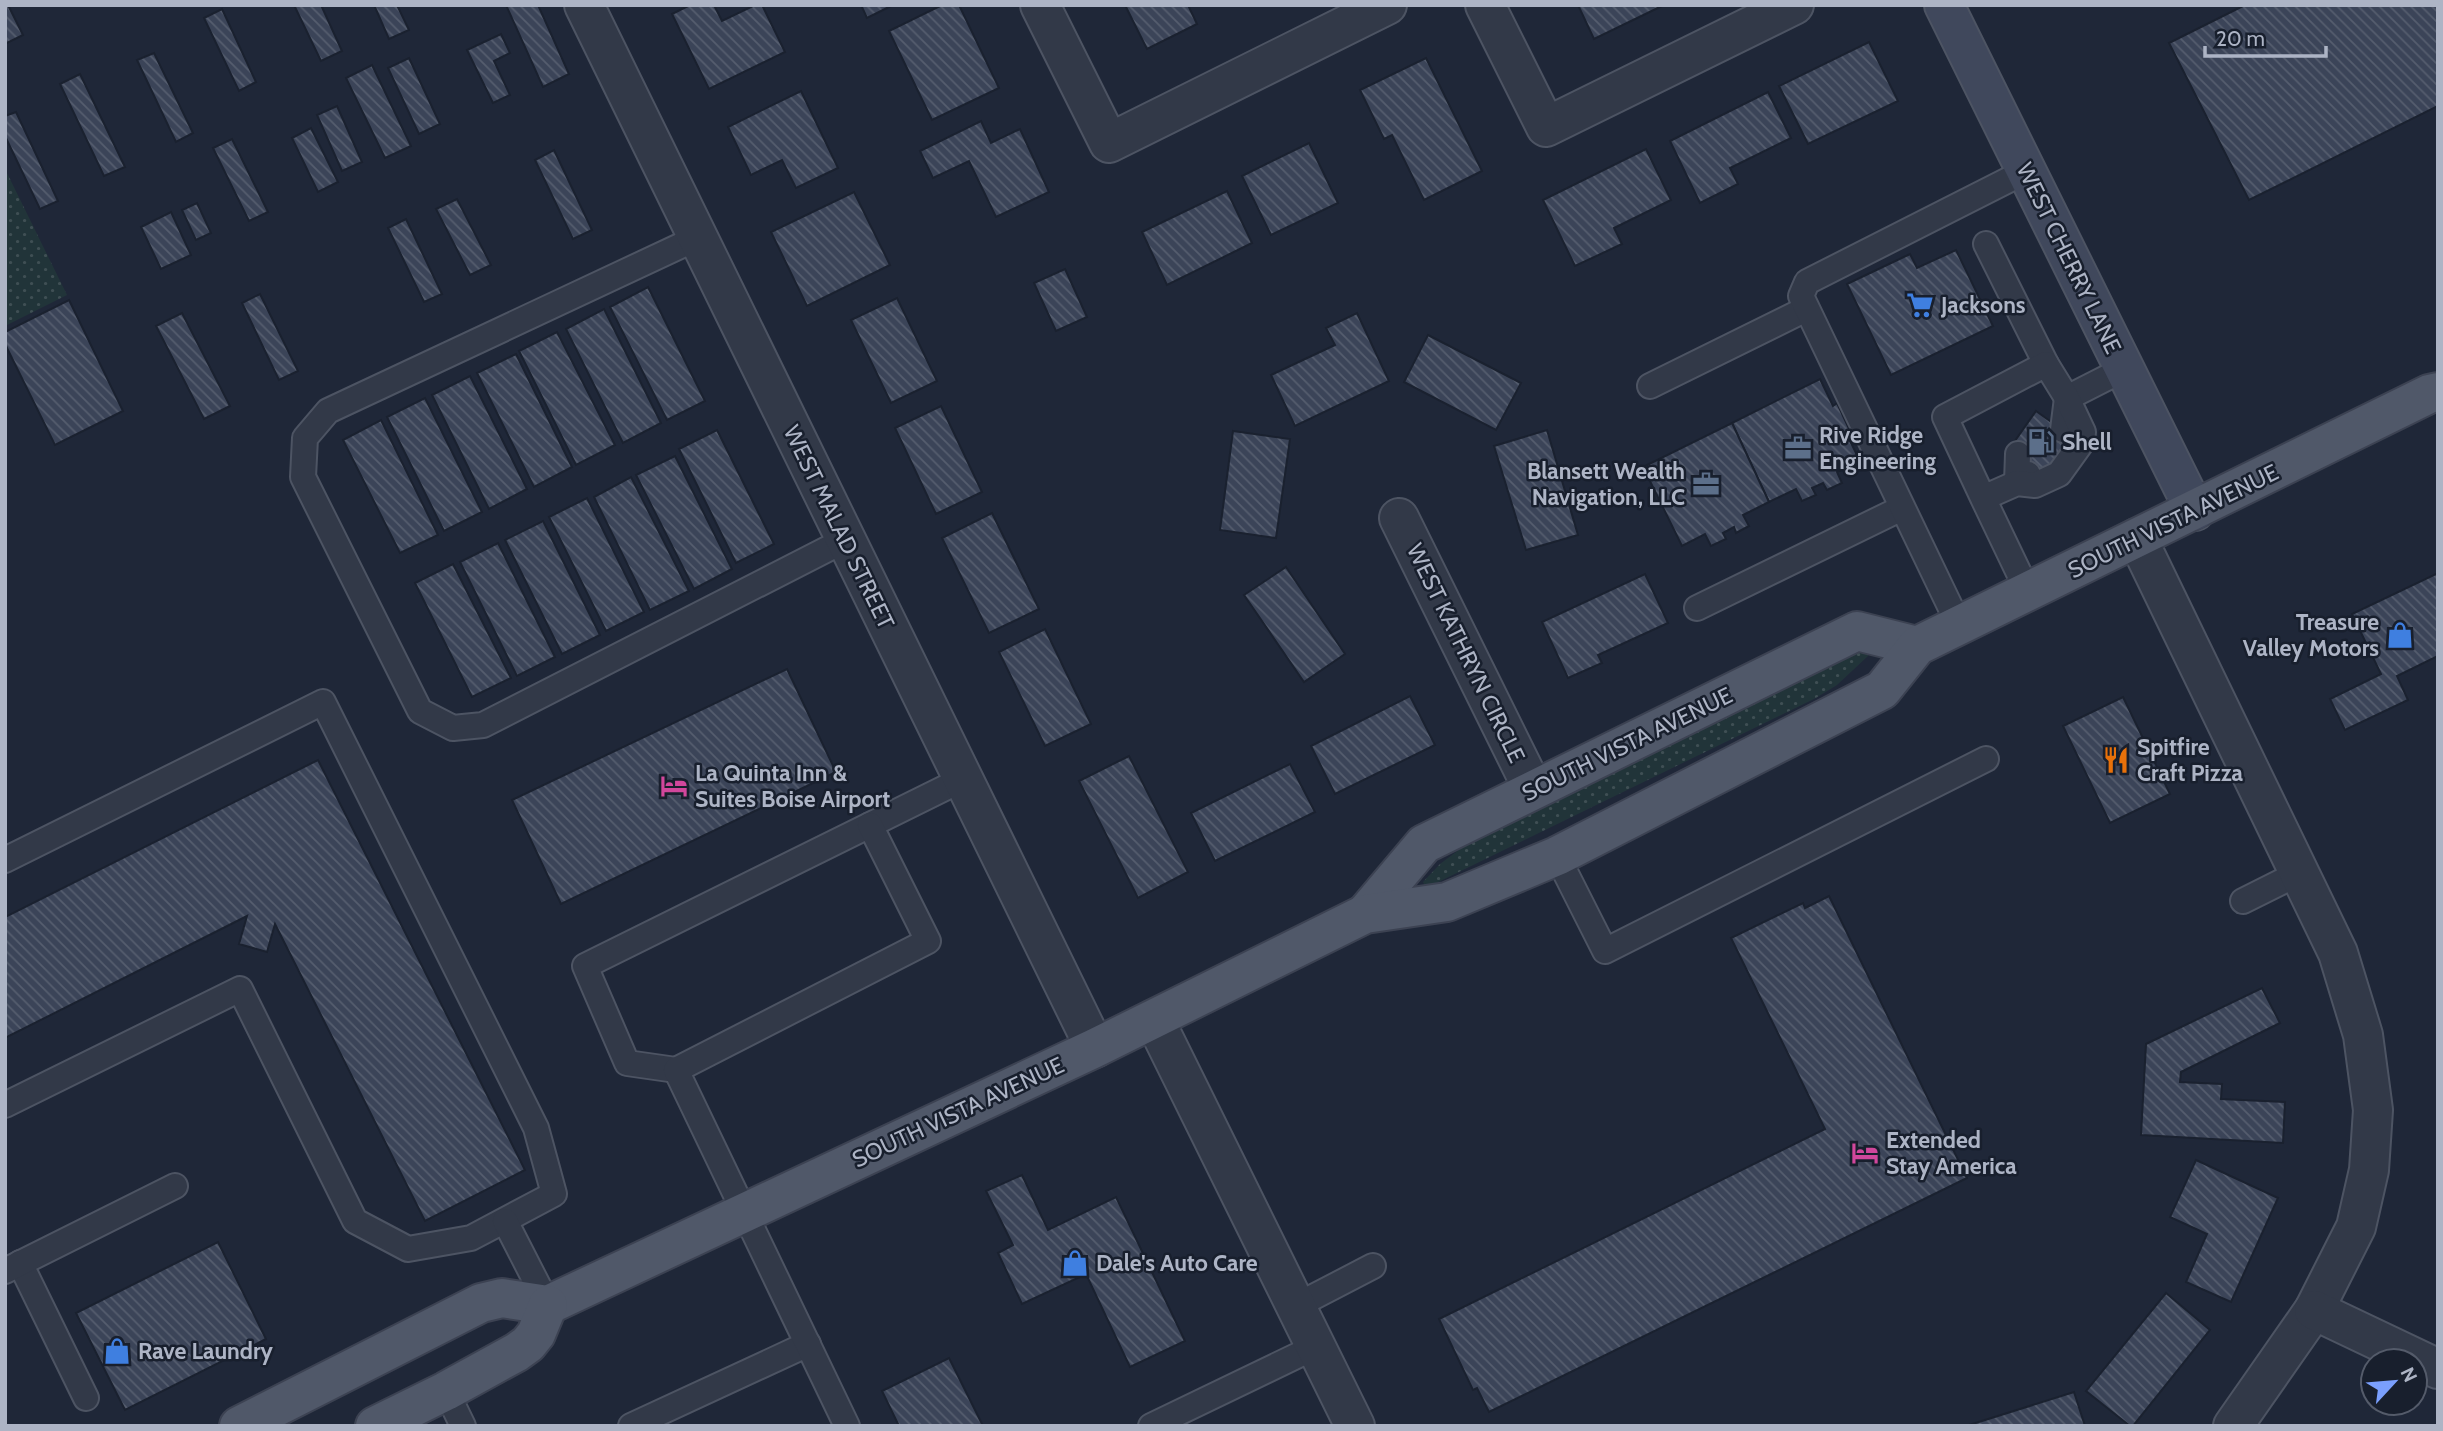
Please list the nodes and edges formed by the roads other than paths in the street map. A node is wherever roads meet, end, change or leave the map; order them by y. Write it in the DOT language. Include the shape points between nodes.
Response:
graph roads {
  1 [pos="583,5"];
  2 [pos="1040,5"];
  3 [pos="1387,5"];
  4 [pos="1485,5"];
  5 [pos="1794,5"];
  6 [pos="1944,5"];
  7 [pos="2026,172"];
  8 [pos="697,238"];
  9 [pos="1986,244"];
  10 [pos="1806,309"];
  11 [pos="2046,364"];
  12 [pos="2124,369"];
  13 [pos="1650,386"];
  14 [pos="2435,390"];
  15 [pos="2067,398"];
  16 [pos="2053,423"];
  17 [pos="2028,461"];
  18 [pos="2017,482"];
  19 [pos="1983,498"];
  20 [pos="1902,508"];
  21 [pos="2195,511"];
  22 [pos="1399,517"];
  23 [pos="2137,538"];
  24 [pos="845,540"];
  25 [pos="2028,592"];
  26 [pos="1697,608"];
  27 [pos="1959,625"];
  28 [pos="1917,646"];
  29 [pos="1986,758"];
  30 [pos="963,779"];
  31 [pos="1533,789"];
  32 [pos="870,825"];
  33 [pos="1557,856"];
  34 [pos="5,860"];
  35 [pos="2299,873"];
  36 [pos="2244,901"];
  37 [pos="1365,914"];
  38 [pos="1154,1019"];
  39 [pos="1095,1048"];
  40 [pos="677,1070"];
  41 [pos="5,1105"];
  42 [pos="175,1186"];
  43 [pos="745,1213"];
  44 [pos="505,1220"];
  45 [pos="1373,1266"];
  46 [pos="12,1267"];
  47 [pos="548,1306"];
  48 [pos="1296,1307"];
  49 [pos="2314,1310"];
  50 [pos="808,1344"];
  51 [pos="1315,1347"];
  52 [pos="2438,1369"];
  53 [pos="446,1391"];
  54 [pos="86,1398"];
  55 [pos="239,1426"];
  56 [pos="375,1426"];
  57 [pos="463,1426"];
  58 [pos="631,1426"];
  59 [pos="847,1426"];
  60 [pos="1151,1426"];
  61 [pos="1355,1426"];
  62 [pos="2233,1426"];
  1 -- 8 [label="street, WEST MALAD STREET"];
  2 -- 3 [label="street" via="1109,143"];
  4 -- 5 [label="street" via="1546,127"];
  6 -- 7 [label="street, WEST CHERRY LANE"];
  7 -- 10 [label="lane" via="1807,282 1801,296"];
  7 -- 12 [label="street, WEST CHERRY LANE"];
  8 -- 24 [label="street, WEST MALAD STREET"];
  8 -- 24 [label="lane" via="328,411 305,438 303,477 420,711 453,728 483,725"];
  9 -- 11 [label="lane"];
  10 -- 13 [label="lane"];
  10 -- 20 [label="lane"];
  11 -- 15 [label="lane"];
  11 -- 19 [label="lane" via="1945,416"];
  12 -- 15 [label="lane"];
  12 -- 21 [label="street, WEST CHERRY LANE"];
  14 -- 21 [label="main road, SOUTH VISTA AVENUE"];
  15 -- 16 [label="lane"];
  15 -- 18 [label="lane" via="2083,432 2082,442 2059,474 2035,485"];
  17 -- 18 [label="lane"];
  18 -- 19 [label="lane"];
  19 -- 25 [label="lane"];
  20 -- 26 [label="lane"];
  20 -- 27 [label="lane"];
  21 -- 23 [label="main road, SOUTH VISTA AVENUE"];
  22 -- 31 [label="street, WEST KATHRYN CIRCLE"];
  23 -- 25 [label="main road, SOUTH VISTA AVENUE"];
  23 -- 35 [label="street"];
  24 -- 30 [label="street, WEST MALAD STREET"];
  25 -- 27 [label="main road, SOUTH VISTA AVENUE"];
  27 -- 28 [label="main road, SOUTH VISTA AVENUE"];
  28 -- 31 [label="main road, SOUTH VISTA AVENUE" via="1857,632"];
  28 -- 33 [label="main road, SOUTH VISTA AVENUE" via="1882,690"];
  29 -- 33 [label="lane" via="1605,951"];
  30 -- 32 [label="lane"];
  30 -- 39 [label="street, WEST MALAD STREET"];
  31 -- 37 [label="main road, SOUTH VISTA AVENUE" via="1424,844"];
  32 -- 40 [label="lane" via="928,941"];
  32 -- 40 [label="lane" via="584,966 627,1063"];
  33 -- 37 [label="main road, SOUTH VISTA AVENUE" via="1447,902"];
  34 -- 44 [label="lane" via="323,702 536,1128 554,1194"];
  35 -- 36 [label="lane"];
  35 -- 49 [label="street" via="2342,965 2363,1035 2373,1110 2369,1170 2356,1227"];
  37 -- 38 [label="main road, SOUTH VISTA AVENUE"];
  38 -- 39 [label="main road, SOUTH VISTA AVENUE"];
  38 -- 48 [label="street"];
  39 -- 43 [label="main road, SOUTH VISTA AVENUE"];
  40 -- 43 [label="lane"];
  41 -- 44 [label="lane" via="240,989 355,1221 408,1248 471,1238"];
  42 -- 46 [label="lane"];
  43 -- 47 [label="main road, SOUTH VISTA AVENUE"];
  43 -- 50 [label="lane"];
  44 -- 47 [label="lane"];
  45 -- 48 [label="lane"];
  46 -- 54 [label="lane"];
  47 -- 53 [label="main road" via="528,1344"];
  47 -- 55 [label="main road" via="502,1298 481,1303"];
  48 -- 51 [label="street"];
  49 -- 52 [label="street"];
  49 -- 62 [label="street"];
  50 -- 58 [label="lane"];
  50 -- 59 [label="lane"];
  51 -- 60 [label="lane"];
  51 -- 61 [label="street"];
  53 -- 56 [label="main road"];
  53 -- 57 [label="lane"];
}
